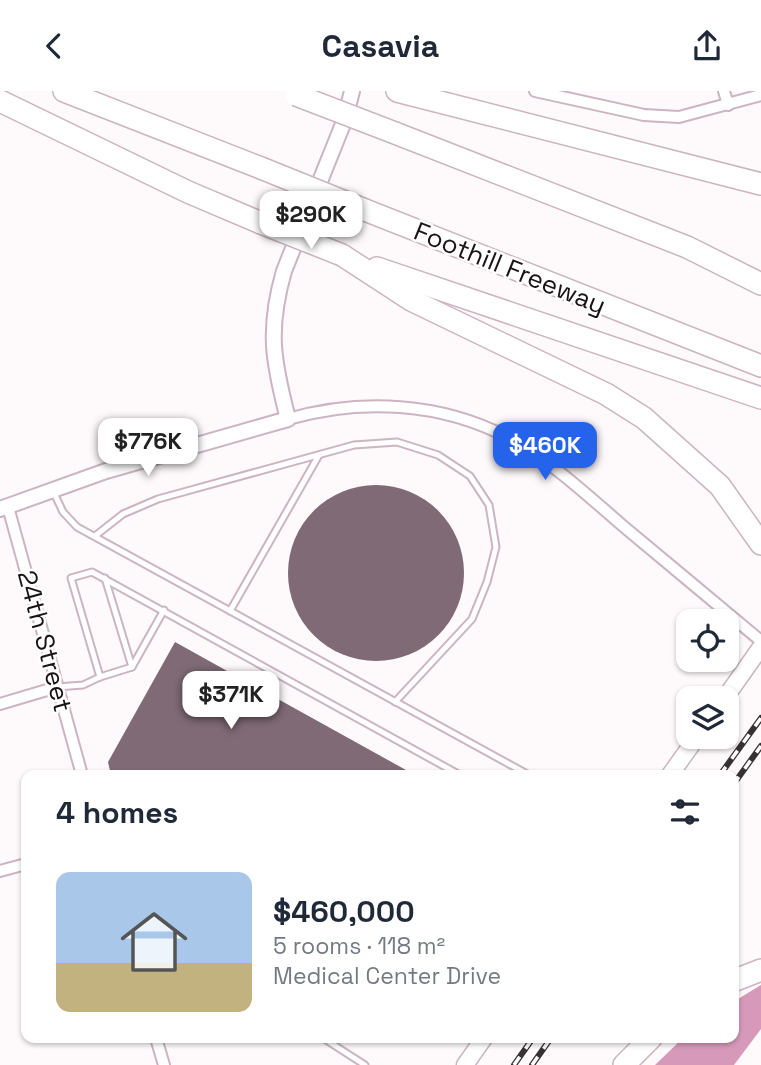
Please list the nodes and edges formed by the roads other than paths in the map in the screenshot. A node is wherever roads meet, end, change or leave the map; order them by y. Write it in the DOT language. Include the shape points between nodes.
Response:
graph roads {
  1 [pos="64,91"];
  2 [pos="352,91"];
  3 [pos="535,91"];
  4 [pos="724,91"];
  5 [pos="399,92"];
  6 [pos="292,93"];
  7 [pos="548,93"];
  8 [pos="761,95"];
  9 [pos="0,101"];
  10 [pos="728,105"];
  11 [pos="761,184"];
  12 [pos="342,255"];
  13 [pos="761,283"];
  14 [pos="761,366"];
  15 [pos="761,398"];
  16 [pos="288,419"];
  17 [pos="319,455"];
  18 [pos="52,490"];
  19 [pos="4,508"];
  20 [pos="95,536"];
  21 [pos="761,544"];
  22 [pos="105,578"];
  23 [pos="164,610"];
  24 [pos="230,611"];
  25 [pos="761,641"];
  26 [pos="761,647"];
  27 [pos="132,667"];
  28 [pos="100,677"];
  29 [pos="733,686"];
  30 [pos="57,687"];
  31 [pos="395,702"];
  32 [pos="0,704"];
  33 [pos="688,749"];
  34 [pos="81,770"];
  35 [pos="451,770"];
  36 [pos="520,770"];
  37 [pos="674,770"];
  38 [pos="21,865"];
  39 [pos="0,871"];
  40 [pos="761,970"];
  41 [pos="739,979"];
  42 [pos="157,1043"];
  43 [pos="331,1043"];
  44 [pos="480,1043"];
  45 [pos="646,1043"];
  46 [pos="164,1065"];
  47 [pos="365,1065"];
  48 [pos="465,1065"];
  49 [pos="624,1065"];
  1 -- 14 [label="highway, Foothill Freeway, bridge"];
  2 -- 16 [label="street" via="276,297 272,348"];
  3 -- 7 [label="street"];
  4 -- 10 [label="street"];
  5 -- 11 [label="highway"];
  6 -- 13 [label="highway, bridge" via="687,247"];
  7 -- 10 [label="street" via="644,115 679,117"];
  8 -- 10 [label="street"];
  9 -- 12 [label="highway, bridge" via="188,192"];
  12 -- 15 [label="highway"];
  12 -- 21 [label="highway" via="411,300 606,394 644,418 720,486"];
  16 -- 18 [label="street"];
  16 -- 25 [label="street" via="343,408 399,406 481,425 539,457"];
  17 -- 20 [label="lane" via="158,499 124,514"];
  17 -- 24 [label="lane"];
  17 -- 31 [label="lane" via="354,445 397,442 438,454 470,476 489,505 496,547 472,619"];
  18 -- 19 [label="street"];
  18 -- 20 [label="lane" via="77,527"];
  19 -- 30 [label="street, 24th Street"];
  20 -- 24 [label="lane"];
  22 -- 23 [label="lane"];
  22 -- 27 [label="lane"];
  22 -- 28 [label="lane" via="92,572 71,578"];
  23 -- 27 [label="lane"];
  23 -- 35 [label="lane"];
  24 -- 31 [label="lane"];
  26 -- 29 [label="main road"];
  27 -- 28 [label="lane"];
  28 -- 30 [label="lane" via="83,685"];
  30 -- 32 [label="street"];
  30 -- 34 [label="street, 24th Street"];
  31 -- 36 [label="lane"];
  33 -- 37 [label="main road"];
  38 -- 39 [label="street"];
  40 -- 41 [label="highway"];
  42 -- 46 [label="street"];
  43 -- 47 [label="lane"];
  44 -- 48 [label="main road"];
  45 -- 49 [label="highway"];
}
